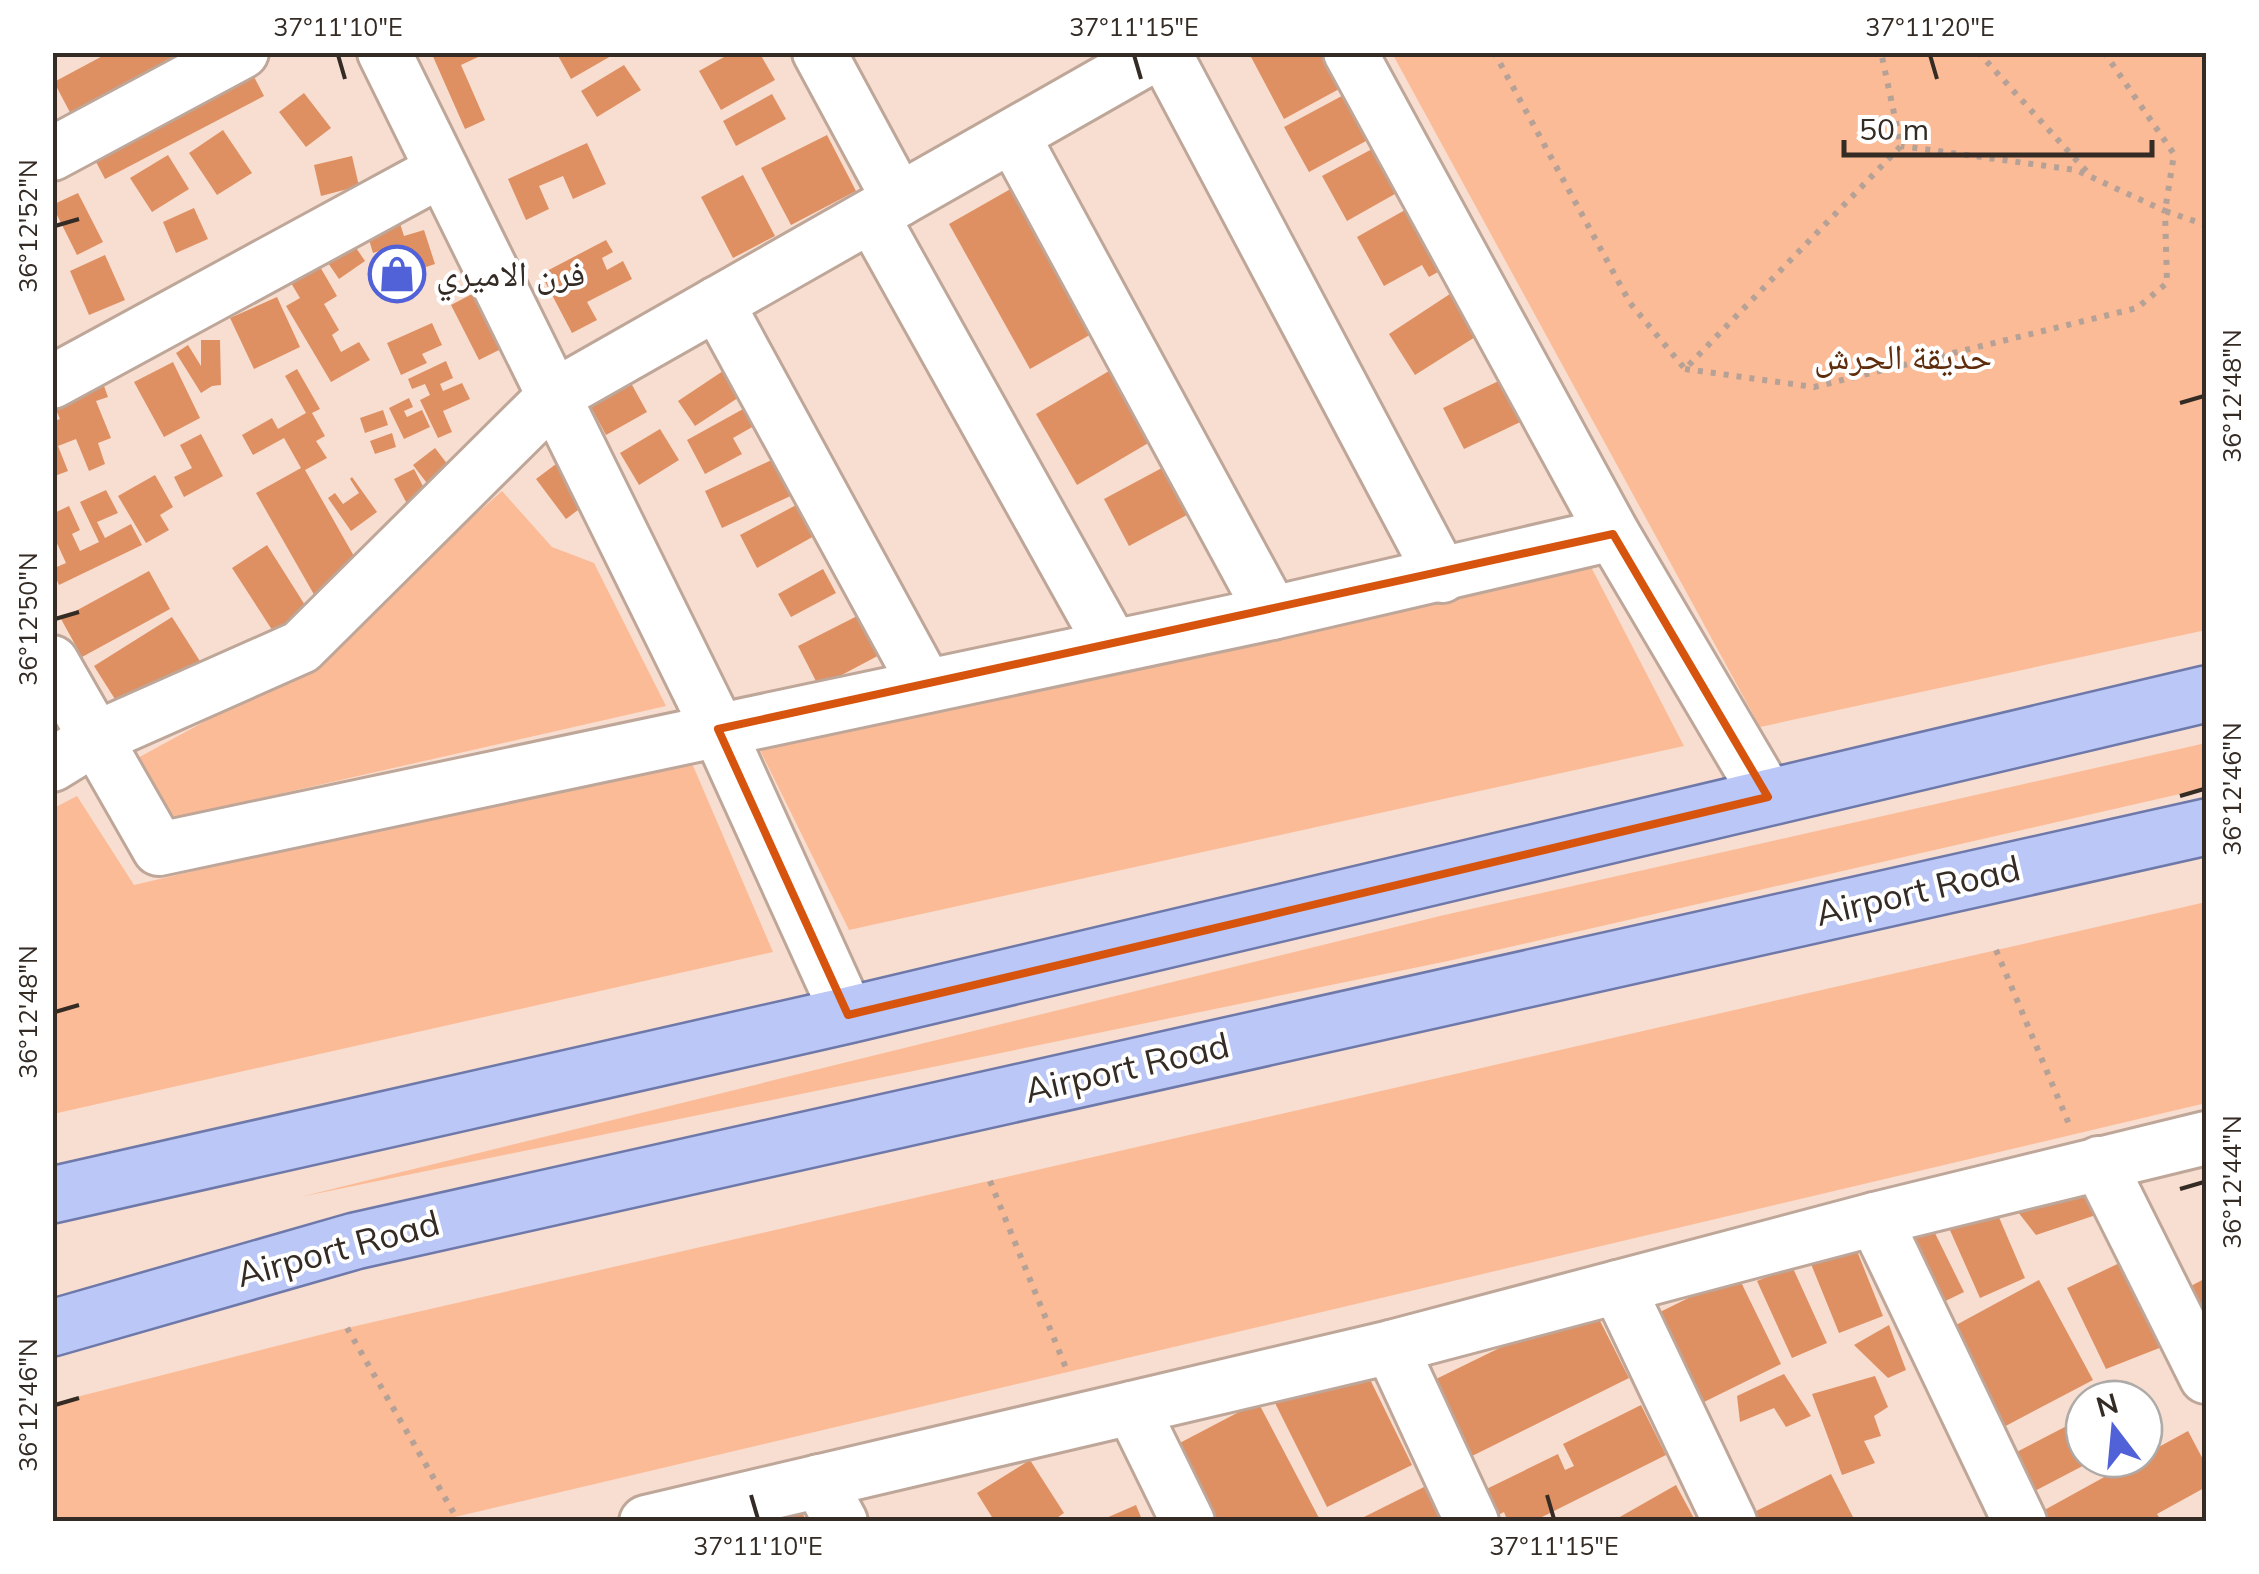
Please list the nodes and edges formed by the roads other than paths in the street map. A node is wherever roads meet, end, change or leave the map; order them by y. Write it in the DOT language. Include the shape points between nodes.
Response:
graph roads {
  1 [pos="242,52"];
  2 [pos="384,52"];
  3 [pos="819,52"];
  4 [pos="1162,52"];
  5 [pos="1350,52"];
  6 [pos="1013,136"];
  7 [pos="52,154"];
  8 [pos="442,170"];
  9 [pos="886,208"];
  10 [pos="717,303"];
  11 [pos="52,382"];
  12 [pos="554,396"];
  13 [pos="1613,534"];
  14 [pos="1442,576"];
  15 [pos="1272,613"];
  16 [pos="1112,646"];
  17 [pos="52,662"];
  18 [pos="926,686"];
  19 [pos="2206,694"];
  20 [pos="718,729"];
  21 [pos="96,738"];
  22 [pos="52,764"];
  23 [pos="1768,797"];
  24 [pos="2206,826"];
  25 [pos="848,1015"];
  26 [pos="340,1130"];
  27 [pos="2206,1138"];
  28 [pos="2086,1149"];
  29 [pos="52,1195"];
  30 [pos="52,1214"];
  31 [pos="1875,1219"];
  32 [pos="355,1241"];
  33 [pos="1618,1288"];
  34 [pos="52,1297"];
  35 [pos="52,1328"];
  36 [pos="1390,1347"];
  37 [pos="2206,1378"];
  38 [pos="1132,1408"];
  39 [pos="830,1501"];
  40 [pos="646,1522"];
  41 [pos="1188,1522"];
  42 [pos="1472,1522"];
  43 [pos="1730,1522"];
  44 [pos="2020,1522"];
  1 -- 7 [label="street"];
  2 -- 8 [label="street"];
  3 -- 9 [label="street"];
  4 -- 6 [label="street"];
  4 -- 14 [label="street"];
  5 -- 13 [label="street"];
  6 -- 9 [label="street"];
  6 -- 15 [label="street"];
  8 -- 11 [label="street"];
  8 -- 12 [label="street"];
  9 -- 10 [label="street"];
  9 -- 16 [label="street"];
  10 -- 12 [label="street"];
  10 -- 18 [label="street"];
  12 -- 20 [label="street"];
  12 -- 21 [label="street" via="301,647"];
  13 -- 14 [label="street"];
  13 -- 23 [label="street"];
  14 -- 15 [label="street"];
  15 -- 16 [label="street"];
  16 -- 18 [label="street"];
  17 -- 21 [label="street"];
  18 -- 20 [label="street"];
  19 -- 23 [label="main road"];
  20 -- 21 [label="street" via="160,849"];
  20 -- 25 [label="street"];
  21 -- 22 [label="street"];
  23 -- 25 [label="main road"];
  24 -- 32 [label="main road, Airport Road"];
  25 -- 26 [label="main road"];
  26 -- 29 [label="main road"];
  26 -- 30 [label="main road"];
  27 -- 28 [label="street"];
  28 -- 31 [label="street"];
  28 -- 37 [label="street"];
  31 -- 33 [label="street"];
  31 -- 44 [label="street"];
  32 -- 34 [label="main road"];
  32 -- 35 [label="main road, Airport Road"];
  33 -- 36 [label="street"];
  33 -- 43 [label="street"];
  36 -- 38 [label="street"];
  36 -- 42 [label="street"];
  38 -- 39 [label="street"];
  38 -- 41 [label="street"];
  39 -- 40 [label="street"];
}
